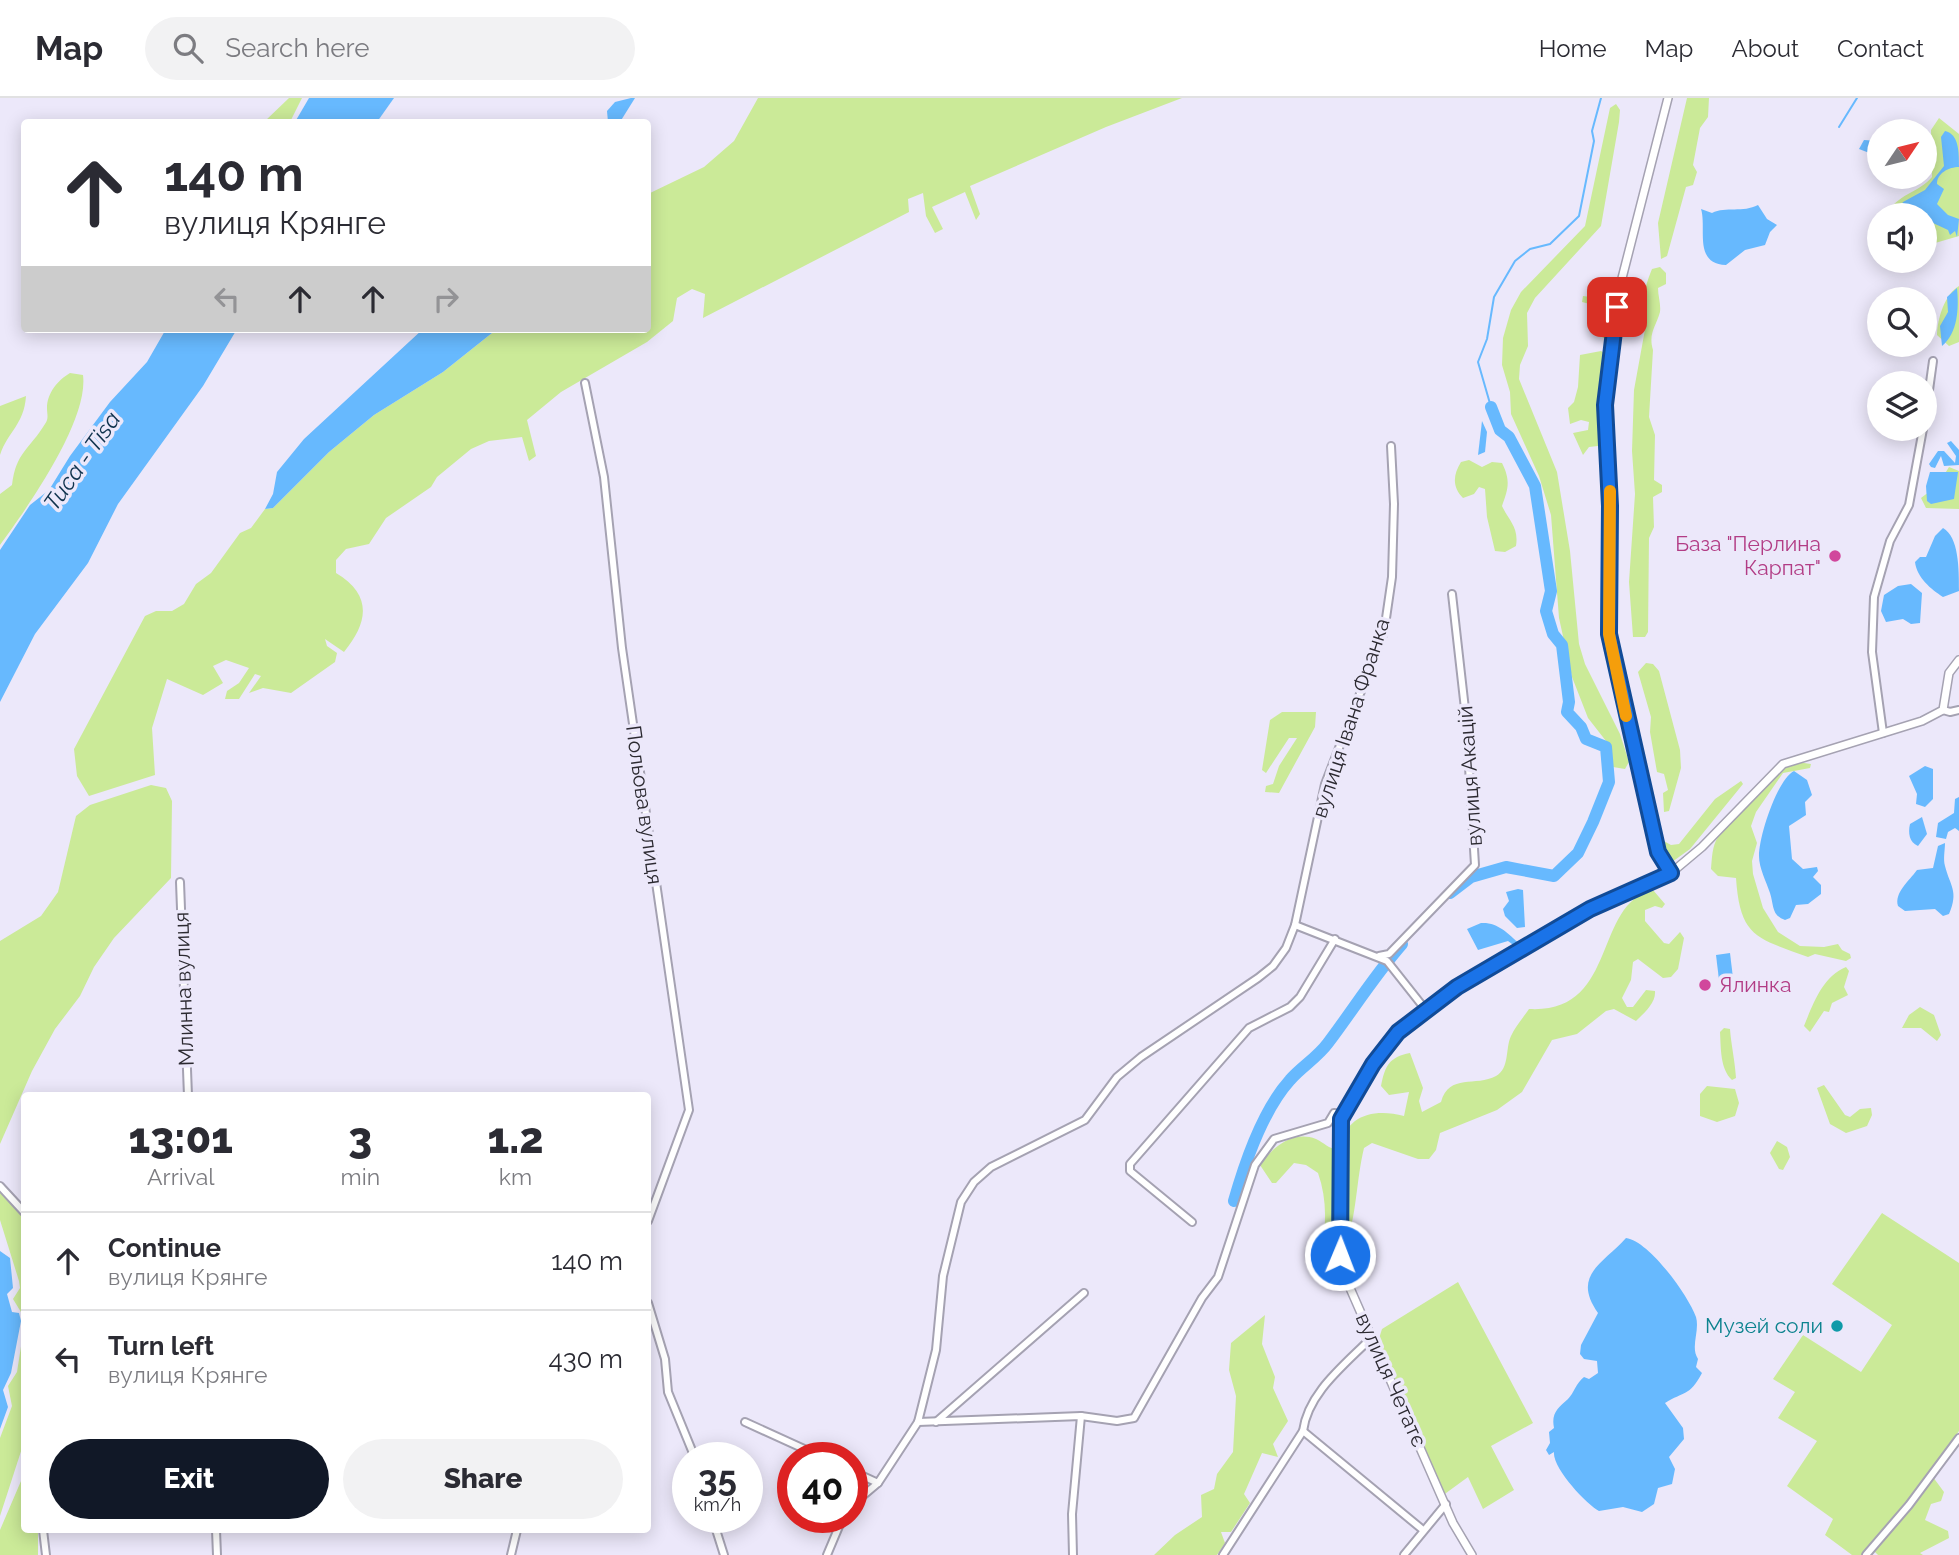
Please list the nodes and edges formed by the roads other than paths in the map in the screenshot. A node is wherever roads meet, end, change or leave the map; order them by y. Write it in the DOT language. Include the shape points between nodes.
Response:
graph roads {
  1 [pos="1668,98"];
  2 [pos="1933,361"];
  3 [pos="1932,371"];
  4 [pos="585,383"];
  5 [pos="1921,441"];
  6 [pos="1391,446"];
  7 [pos="1452,594"];
  8 [pos="1959,660"];
  9 [pos="1943,709"];
  10 [pos="1959,710"];
  11 [pos="1882,733"];
  12 [pos="1671,873"];
  13 [pos="180,882"];
  14 [pos="1295,925"];
  15 [pos="1335,939"];
  16 [pos="1379,956"];
  17 [pos="1425,1009"];
  18 [pos="188,1092"];
  19 [pos="1344,1114"];
  20 [pos="0,1186"];
  21 [pos="21,1209"];
  22 [pos="651,1212"];
  23 [pos="1192,1222"];
  24 [pos="1084,1293"];
  25 [pos="651,1313"];
  26 [pos="1372,1337"];
  27 [pos="1081,1416"];
  28 [pos="745,1422"];
  29 [pos="918,1422"];
  30 [pos="936,1422"];
  31 [pos="1303,1430"];
  32 [pos="1959,1438"];
  33 [pos="688,1442"];
  34 [pos="789,1442"];
  35 [pos="868,1478"];
  36 [pos="878,1483"];
  37 [pos="868,1492"];
  38 [pos="1446,1504"];
  39 [pos="1423,1530"];
  40 [pos="43,1533"];
  41 [pos="216,1533"];
  42 [pos="516,1533"];
  43 [pos="717,1533"];
  44 [pos="836,1533"];
  45 [pos="46,1555"];
  46 [pos="217,1555"];
  47 [pos="511,1555"];
  48 [pos="724,1555"];
  49 [pos="827,1555"];
  50 [pos="1073,1555"];
  51 [pos="1223,1555"];
  52 [pos="1404,1555"];
  53 [pos="1472,1555"];
  54 [pos="1866,1555"];
  1 -- 12 [label="street" via="1620,286 1605,405 1611,648 1658,852"];
  2 -- 3 [label="street"];
  4 -- 22 [label="street, Польова вулиця" via="604,478 622,648 677,1041 689,1096 689,1110"];
  5 -- 11 [label="street" via="1909,505 1890,541 1874,597 1872,652"];
  6 -- 14 [label="street, вулиця Івана Франка" via="1392,578 1384,632 1325,784"];
  7 -- 16 [label="street, вулиця Акацій" via="1475,865 1389,954"];
  8 -- 9 [label="street" via="1949,673"];
  9 -- 10 [label="street"];
  9 -- 11 [label="street"];
  11 -- 12 [label="street" via="1783,764"];
  12 -- 17 [label="street" via="1590,909"];
  13 -- 18 [label="street, Млинна вулиця"];
  14 -- 15 [label="street"];
  14 -- 29 [label="street, вулиця Івана Франка" via="1273,967 1141,1057 1117,1077 1085,1119 990,1167 974,1182 961,1202 943,1276 936,1350"];
  15 -- 16 [label="street"];
  15 -- 23 [label="street" via="1300,997 1249,1028 1130,1164 1130,1171"];
  16 -- 17 [label="street"];
  17 -- 19 [label="street" via="1398,1032 1373,1064"];
  19 -- 26 [label="street, вулиця Четатє" via="1339,1134 1340,1255"];
  19 -- 27 [label="street" via="1274,1139 1255,1164 1218,1277 1133,1418 1117,1421"];
  20 -- 21 [label="street"];
  24 -- 30 [label="street"];
  25 -- 33 [label="street" via="665,1359 668,1392"];
  26 -- 31 [label="street" via="1313,1400"];
  26 -- 38 [label="street, вулиця Четатє"];
  27 -- 30 [label="street"];
  27 -- 50 [label="street"];
  28 -- 34 [label="street"];
  29 -- 30 [label="street"];
  29 -- 36 [label="street, вулиця Івана Франка"];
  31 -- 39 [label="street"];
  31 -- 51 [label="street"];
  32 -- 54 [label="street"];
  35 -- 36 [label="street"];
  36 -- 37 [label="street, вулиця Івана Франка"];
  38 -- 39 [label="street"];
  38 -- 53 [label="street, вулиця Четатє"];
  39 -- 52 [label="street"];
  40 -- 45 [label="street"];
  41 -- 46 [label="street"];
  42 -- 47 [label="street"];
  43 -- 48 [label="street"];
  44 -- 49 [label="street"];
}
